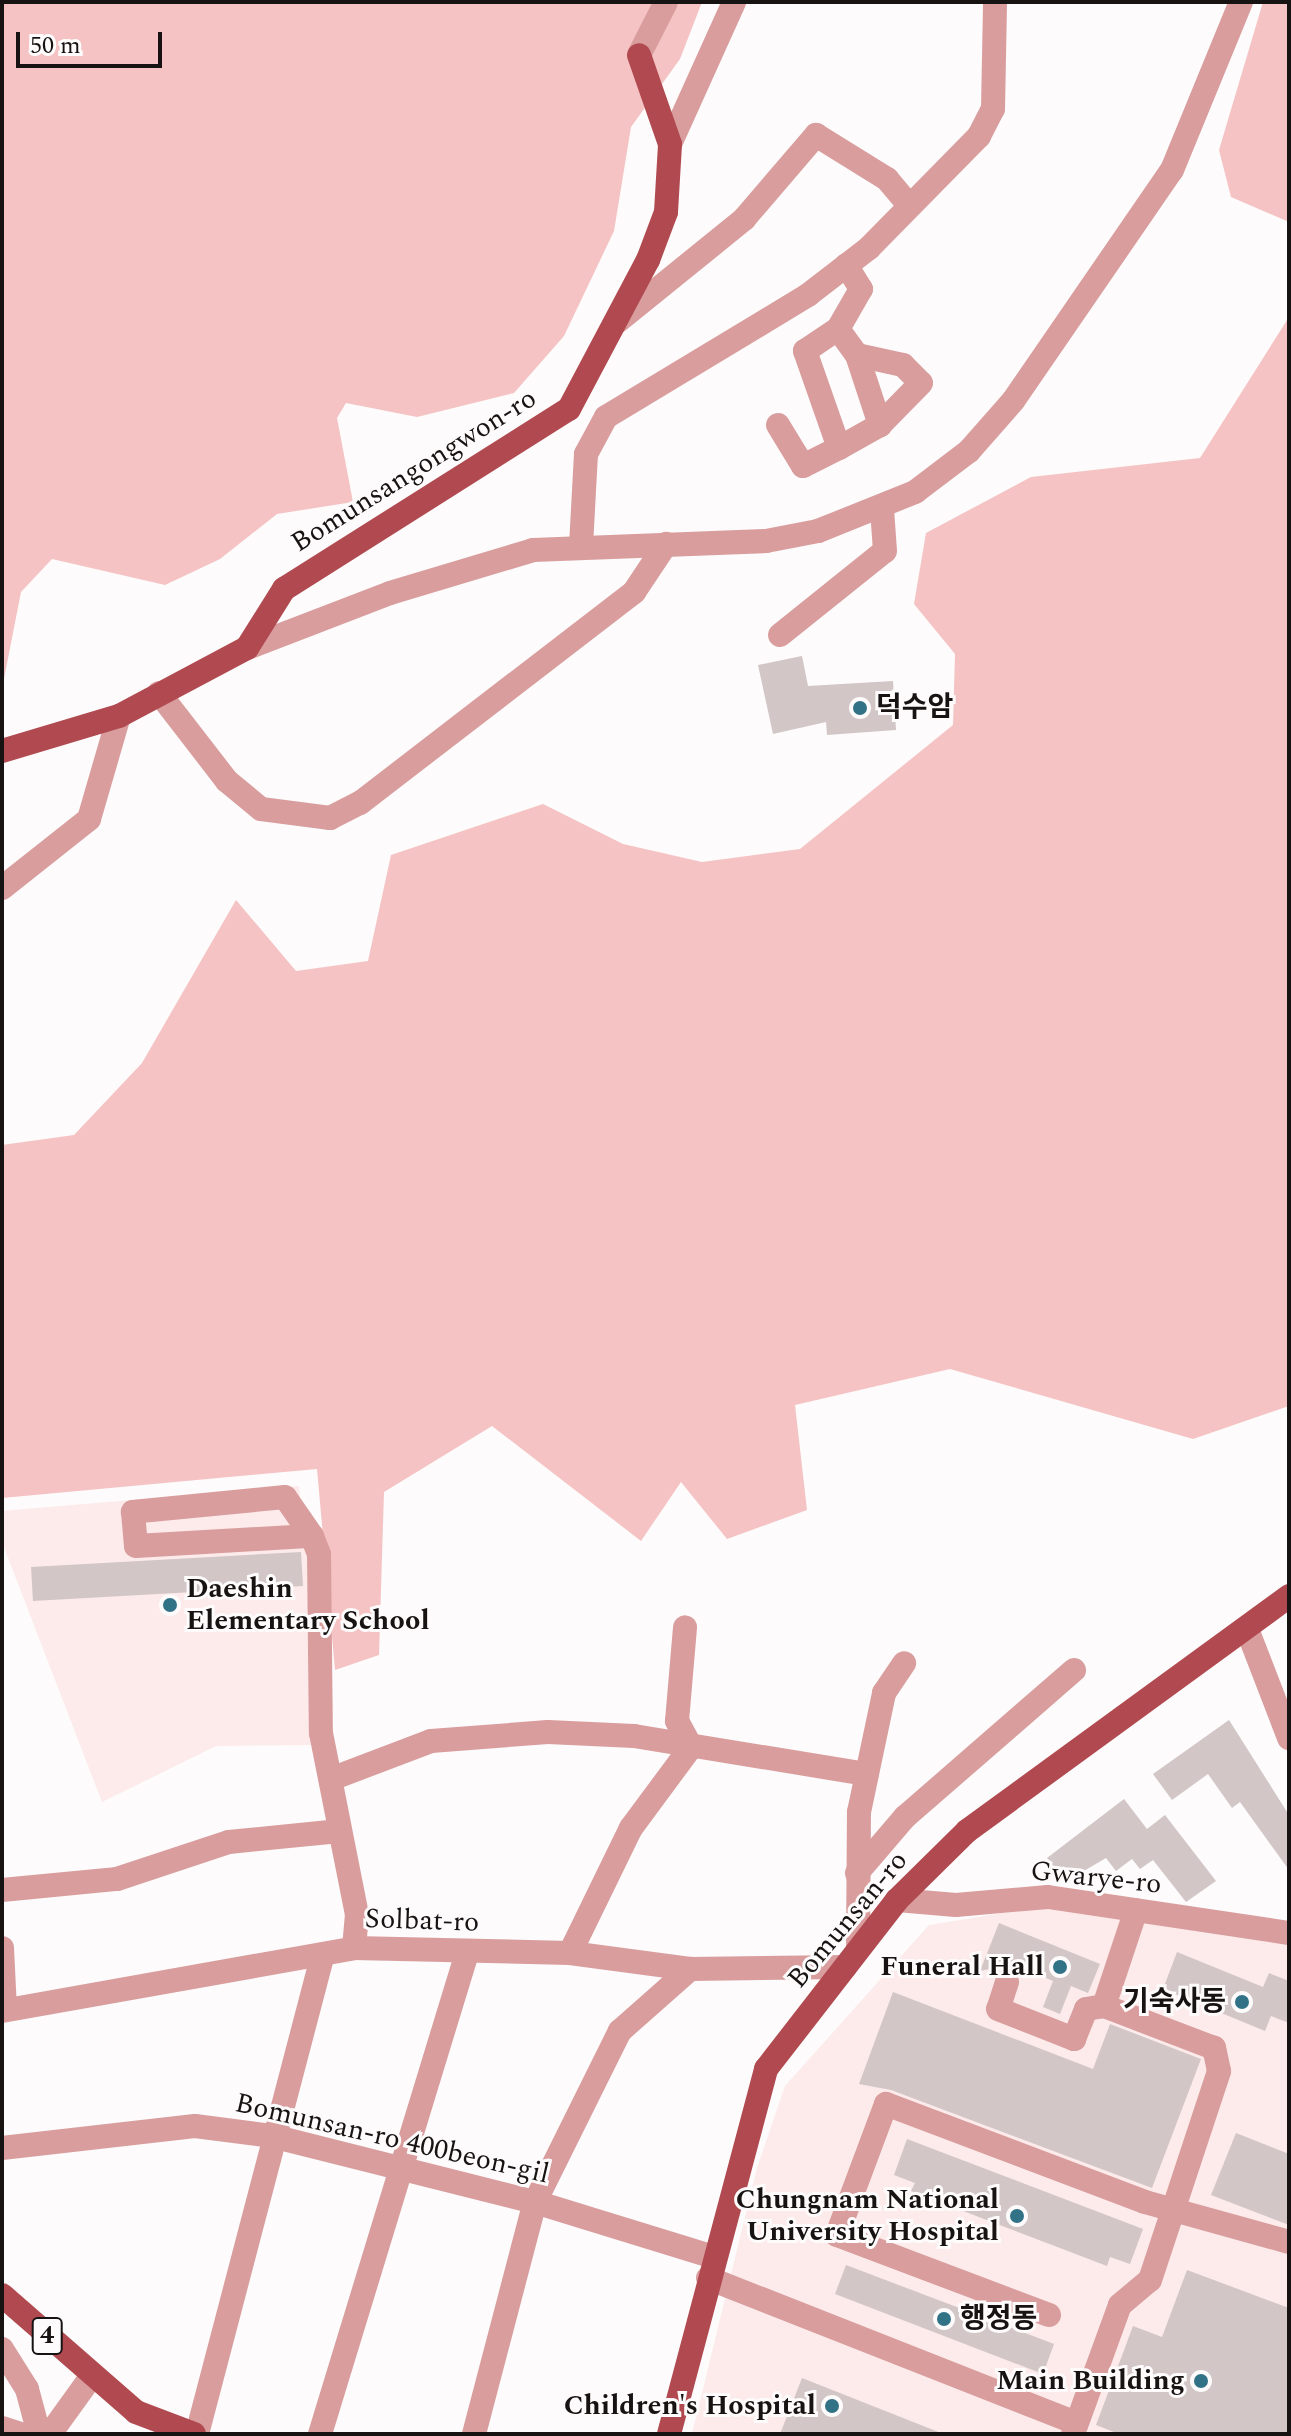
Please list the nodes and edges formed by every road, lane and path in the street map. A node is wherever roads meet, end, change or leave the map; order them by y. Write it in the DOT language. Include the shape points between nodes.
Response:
graph roads {
  1 [pos="666,2"];
  2 [pos="734,2"];
  3 [pos="995,2"];
  4 [pos="1241,2"];
  5 [pos="639,55"];
  6 [pos="670,144"];
  7 [pos="910,206"];
  8 [pos="846,265"];
  9 [pos="617,322"];
  10 [pos="838,329"];
  11 [pos="857,355"];
  12 [pos="778,425"];
  13 [pos="880,425"];
  14 [pos="839,448"];
  15 [pos="882,509"];
  16 [pos="666,544"];
  17 [pos="581,546"];
  18 [pos="780,635"];
  19 [pos="247,648"];
  20 [pos="159,693"];
  21 [pos="119,716"];
  22 [pos="2,751"];
  23 [pos="2,888"];
  24 [pos="312,1536"];
  25 [pos="1289,1596"];
  26 [pos="685,1627"];
  27 [pos="1247,1629"];
  28 [pos="904,1663"];
  29 [pos="1074,1670"];
  30 [pos="1289,1738"];
  31 [pos="691,1747"];
  32 [pos="867,1774"];
  33 [pos="331,1779"];
  34 [pos="339,1831"];
  35 [pos="857,1873"];
  36 [pos="2,1890"];
  37 [pos="897,1900"];
  38 [pos="1136,1910"];
  39 [pos="1289,1933"];
  40 [pos="2,1948"];
  41 [pos="354,1948"];
  42 [pos="467,1953"];
  43 [pos="570,1953"];
  44 [pos="322,1957"];
  45 [pos="852,1958"];
  46 [pos="690,1969"];
  47 [pos="1007,1982"];
  48 [pos="1104,2006"];
  49 [pos="4,2011"];
  50 [pos="272,2136"];
  51 [pos="2,2148"];
  52 [pos="401,2168"];
  53 [pos="535,2202"];
  54 [pos="1169,2207"];
  55 [pos="1289,2242"];
  56 [pos="711,2268"];
  57 [pos="2,2295"];
  58 [pos="1049,2315"];
  59 [pos="2,2349"];
  60 [pos="91,2377"];
  61 [pos="2,2428"];
  62 [pos="1074,2428"];
  63 [pos="191,2433"];
  64 [pos="21,2434"];
  65 [pos="39,2434"];
  66 [pos="50,2434"];
  67 [pos="320,2434"];
  68 [pos="474,2434"];
  69 [pos="669,2434"];
  1 -- 5 [label="street, Bomunsangongwon-ro"];
  2 -- 6 [label="street"];
  3 -- 7 [label="street" via="993,109 979,136"];
  4 -- 15 [label="street" via="1172,170 1013,401 969,451"];
  5 -- 6 [label="main road, Bomunsangongwon-ro"];
  6 -- 9 [label="main road, Bomunsangongwon-ro" via="666,212"];
  7 -- 8 [label="street"];
  7 -- 9 [label="street" via="887,179 816,135 744,219"];
  8 -- 10 [label="street" via="861,289"];
  8 -- 17 [label="street" via="707,361 606,417 586,454"];
  9 -- 19 [label="main road, Bomunsangongwon-ro" via="569,409 284,589"];
  10 -- 11 [label="street"];
  10 -- 14 [label="street" via="805,351"];
  11 -- 13 [label="street"];
  11 -- 13 [label="street" via="903,365 921,383"];
  12 -- 14 [label="street" via="803,466"];
  13 -- 14 [label="street"];
  15 -- 16 [label="street" via="766,541"];
  15 -- 18 [label="street" via="885,551"];
  16 -- 17 [label="street"];
  16 -- 20 [label="street" via="634,592 372,794 330,818 261,809 227,781"];
  17 -- 19 [label="street" via="533,550 390,593"];
  19 -- 20 [label="main road"];
  20 -- 21 [label="main road"];
  21 -- 22 [label="main road"];
  21 -- 23 [label="street" via="89,819"];
  24 -- 24 [label="street" via="136,1546 133,1512 285,1497"];
  24 -- 33 [label="street" via="319,1554 321,1733"];
  25 -- 27 [label="main road, Bomunsan-ro"];
  26 -- 31 [label="street" via="677,1721"];
  27 -- 30 [label="street"];
  27 -- 37 [label="main road, Bomunsan-ro" via="967,1831"];
  28 -- 32 [label="street" via="889,1678"];
  29 -- 35 [label="street" via="905,1817"];
  31 -- 32 [label="street"];
  31 -- 33 [label="street" via="634,1736 491,1733 431,1741"];
  31 -- 43 [label="street" via="631,1828"];
  32 -- 35 [label="street"];
  33 -- 34 [label="street"];
  34 -- 36 [label="street" via="229,1842 117,1879"];
  34 -- 41 [label="street" via="357,1914"];
  35 -- 45 [label="street"];
  37 -- 38 [label="street, Gwarye-ro" via="956,1905 1048,1897"];
  37 -- 45 [label="main road, Bomunsan-ro"];
  38 -- 39 [label="street, Gwarye-ro"];
  38 -- 48 [label="street"];
  40 -- 49 [label="street"];
  41 -- 42 [label="street, Solbat-ro"];
  41 -- 44 [label="street, Solbat-ro"];
  42 -- 43 [label="street, Solbat-ro"];
  42 -- 52 [label="street"];
  43 -- 46 [label="street, Solbat-ro"];
  44 -- 49 [label="street, Solbat-ro"];
  44 -- 50 [label="street"];
  45 -- 46 [label="street, Solbat-ro"];
  45 -- 56 [label="main road, Bomunsan-ro" via="766,2069"];
  46 -- 53 [label="street" via="620,2031"];
  47 -- 48 [label="street" via="998,2009 1074,2039 1086,2009"];
  48 -- 54 [label="street" via="1214,2048 1220,2059"];
  50 -- 51 [label="street, Bomunsan-ro 400beon-gil" via="195,2126"];
  50 -- 52 [label="street, Bomunsan-ro 400beon-gil"];
  50 -- 63 [label="street"];
  52 -- 53 [label="street, Bomunsan-ro 400beon-gil"];
  52 -- 67 [label="street"];
  53 -- 56 [label="street, Bomunsan-ro 400beon-gil"];
  53 -- 68 [label="street"];
  54 -- 55 [label="street"];
  54 -- 58 [label="street" via="886,2104 837,2235"];
  54 -- 62 [label="street" via="1150,2280 1120,2305"];
  56 -- 62 [label="street, Bomunsan-ro 400beon-gil"];
  56 -- 69 [label="main road, Bomunsan-ro"];
  57 -- 60 [label="main road, 4"];
  59 -- 65 [label="street" via="27,2389"];
  60 -- 63 [label="main road, 4" via="136,2412"];
  60 -- 66 [label="street"];
  61 -- 64 [label="street"];
}
